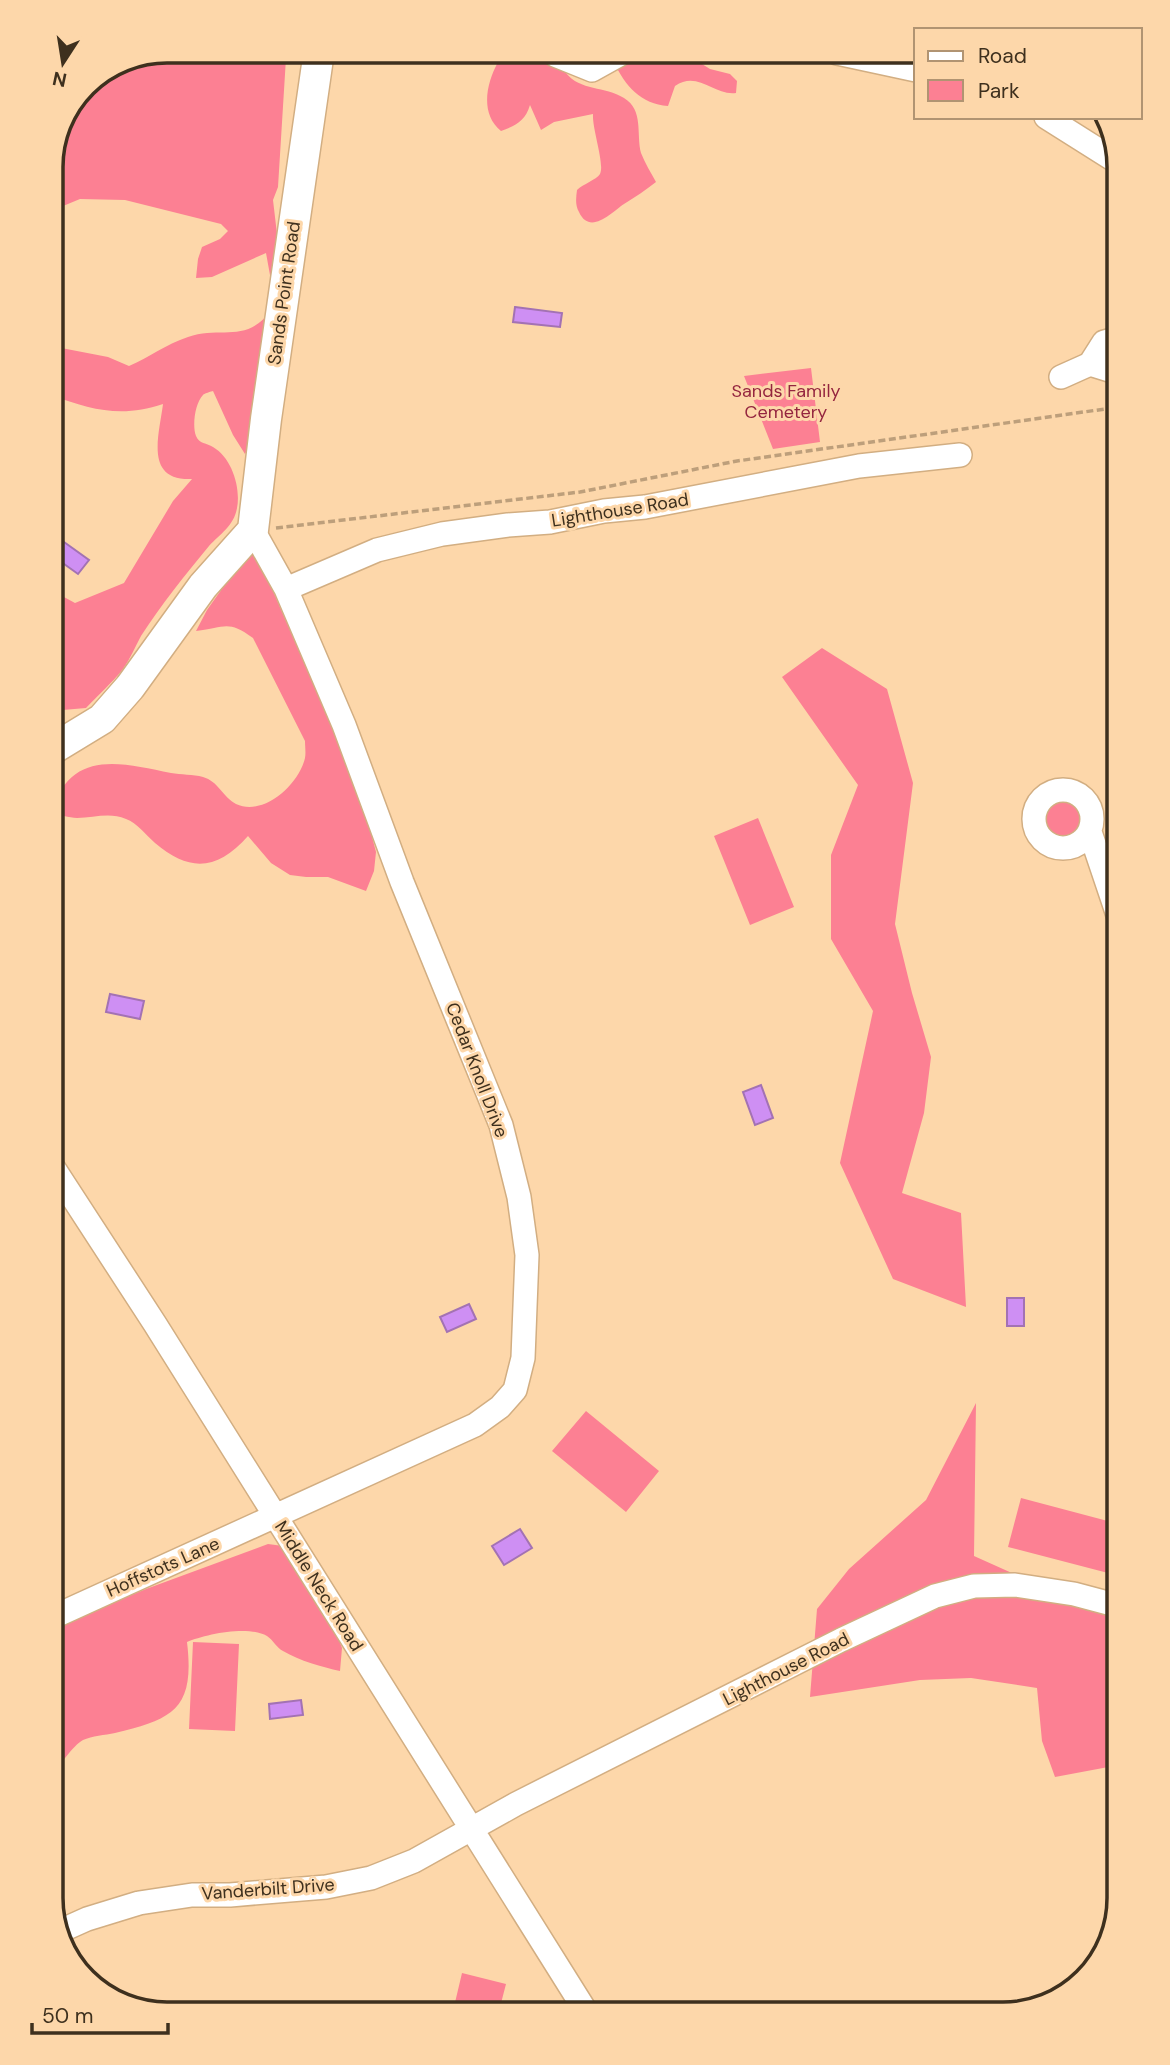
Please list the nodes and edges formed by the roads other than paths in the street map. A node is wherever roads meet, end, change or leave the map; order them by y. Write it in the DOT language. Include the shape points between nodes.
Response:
graph roads {
  1 [pos="317,63"];
  2 [pos="575,63"];
  3 [pos="605,63"];
  4 [pos="883,63"];
  5 [pos="914,70"];
  6 [pos="1049,119"];
  7 [pos="1106,155"];
  8 [pos="1107,341"];
  9 [pos="1090,364"];
  10 [pos="1107,369"];
  11 [pos="1061,377"];
  12 [pos="960,455"];
  13 [pos="253,530"];
  14 [pos="286,589"];
  15 [pos="63,743"];
  16 [pos="1090,832"];
  17 [pos="1107,882"];
  18 [pos="63,1183"];
  19 [pos="275,1516"];
  20 [pos="1107,1603"];
  21 [pos="63,1613"];
  22 [pos="471,1829"];
  23 [pos="68,1927"];
  24 [pos="579,2002"];
  1 -- 13 [label="main road, Sands Point Road"];
  2 -- 3 [label="street" via="592,70"];
  4 -- 5 [label="street"];
  6 -- 7 [label="street"];
  8 -- 9 [label="street"];
  9 -- 10 [label="street"];
  9 -- 11 [label="street"];
  12 -- 14 [label="street, Lighthouse Road" via="859,466 550,522 442,534 377,550"];
  13 -- 14 [label="street"];
  13 -- 15 [label="main road" via="203,586 102,719"];
  14 -- 19 [label="street, Cedar Knoll Drive" via="501,1125 519,1197 527,1255 523,1358 514,1390 500,1408 475,1425"];
  16 -- 17 [label="street"];
  18 -- 19 [label="street, Middle Neck Road"];
  19 -- 21 [label="street, Hoffstots Lane"];
  19 -- 22 [label="street, Middle Neck Road"];
  20 -- 22 [label="street, Lighthouse Road" via="1015,1585 974,1586 935,1596"];
  22 -- 23 [label="street, Vanderbilt Drive" via="372,1878 326,1887 139,1903"];
  22 -- 24 [label="street, Middle Neck Road"];
}
